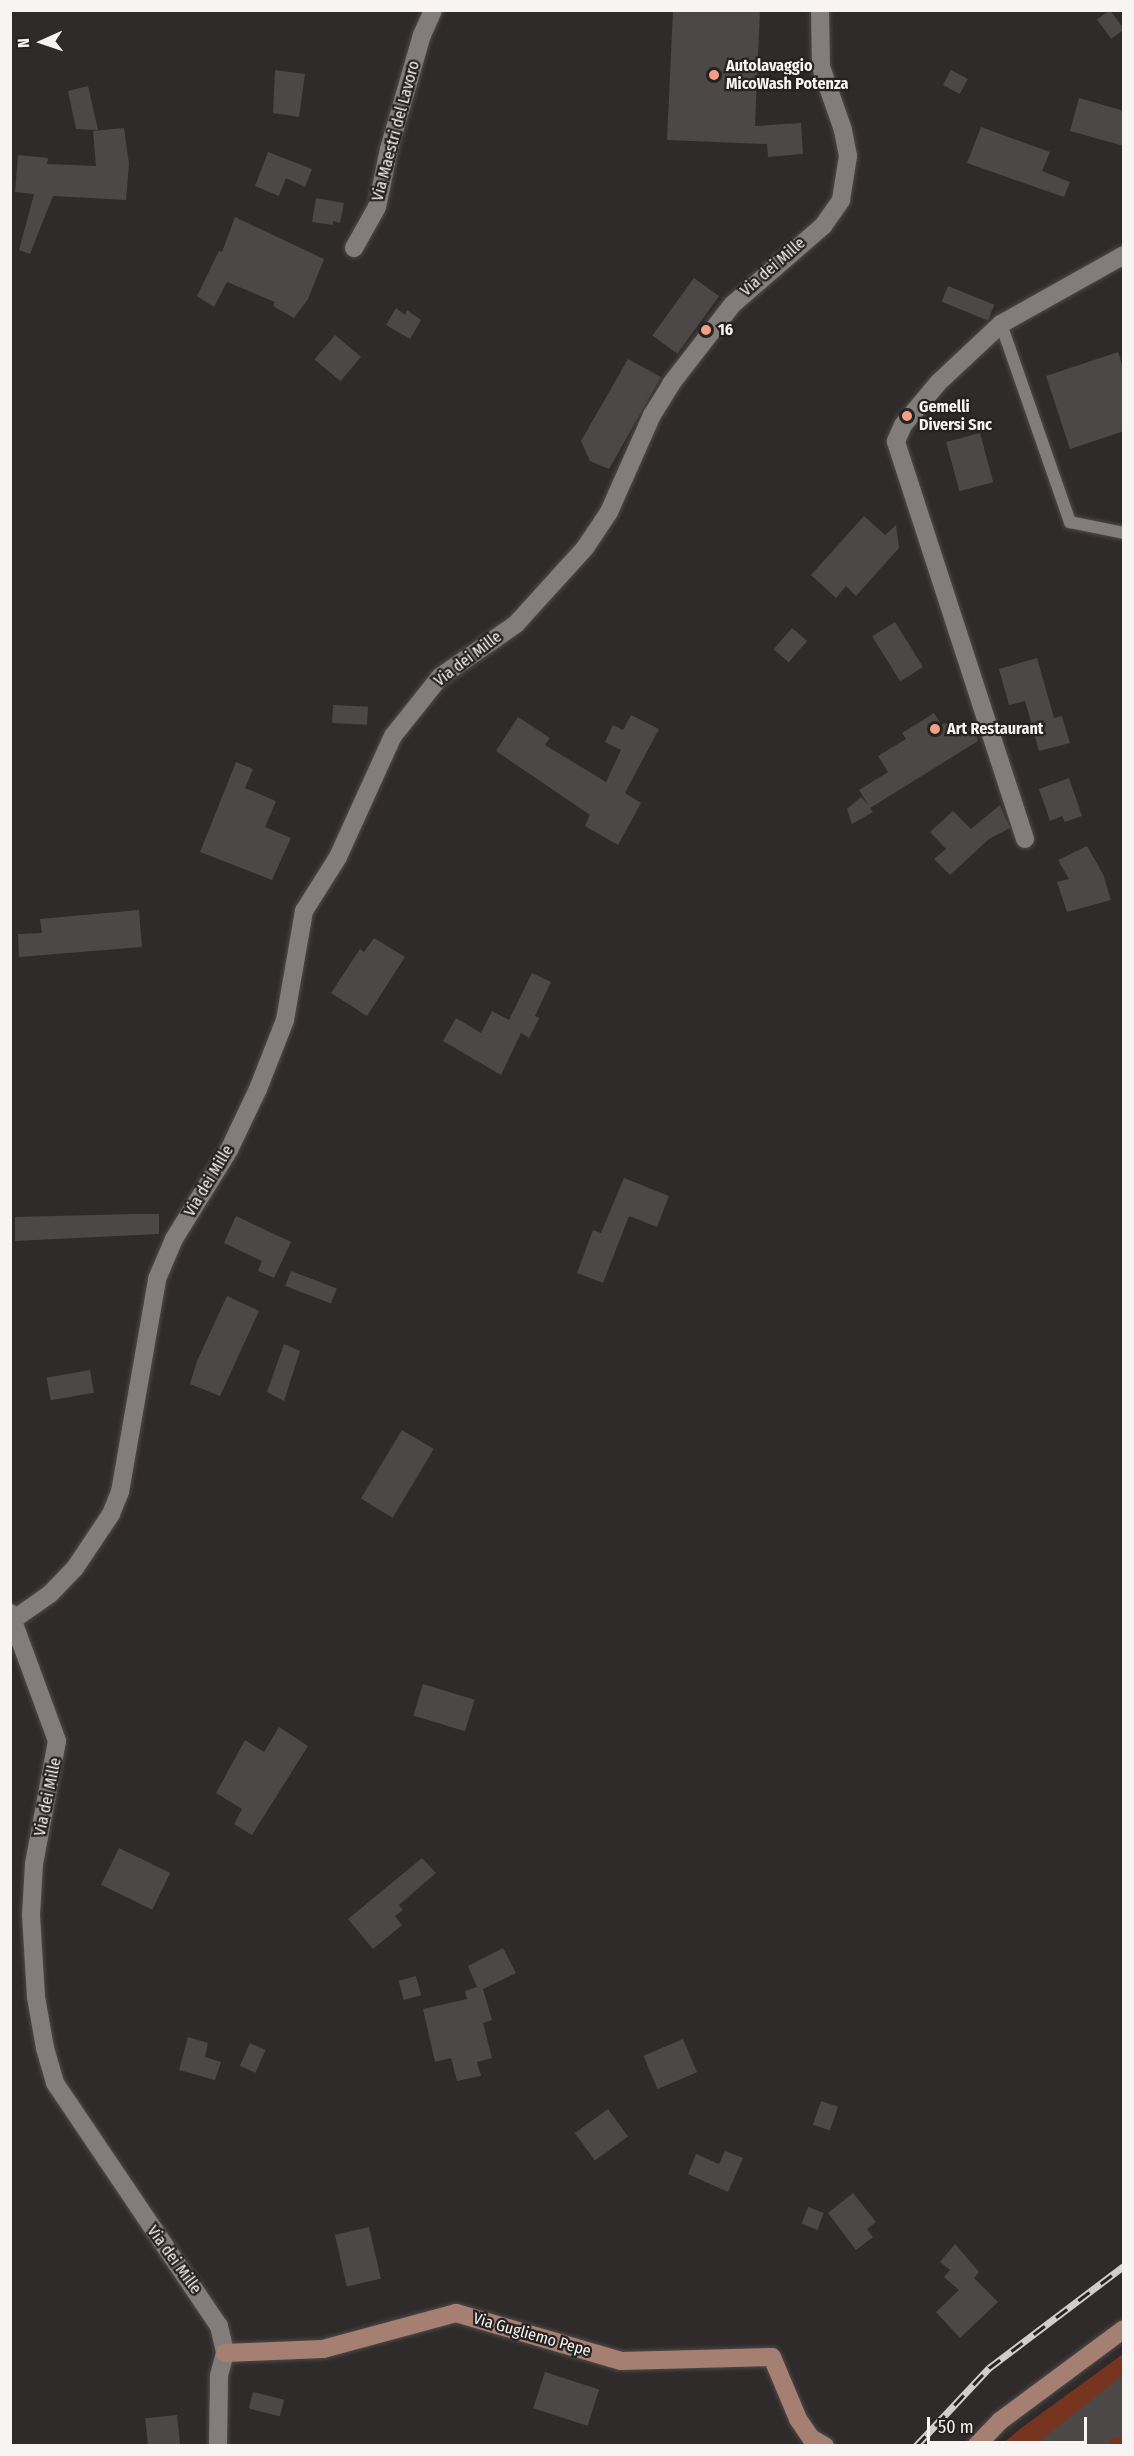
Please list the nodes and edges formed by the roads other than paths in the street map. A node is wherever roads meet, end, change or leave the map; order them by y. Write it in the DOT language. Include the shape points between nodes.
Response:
graph roads {
  1 [pos="433,10"];
  2 [pos="820,10"];
  3 [pos="354,248"];
  4 [pos="1124,255"];
  5 [pos="1001,324"];
  6 [pos="1124,533"];
  7 [pos="1025,839"];
  8 [pos="11,1619"];
  9 [pos="1124,2329"];
  10 [pos="225,2354"];
  11 [pos="218,2445"];
  12 [pos="825,2445"];
  13 [pos="976,2445"];
  1 -- 3 [label="street, Via Maestri del Lavoro" via="389,149 377,207"];
  2 -- 8 [label="street, Via dei Mille" via="821,67 848,156 841,200 823,226 732,304 671,384 652,415 609,512 585,548 516,624 440,677 393,736 338,857 304,911 285,1020 258,1089 229,1150 174,1239 157,1279 120,1492 111,1514 75,1568 50,1594"];
  4 -- 5 [label="street"];
  5 -- 6 [label="lane" via="1070,522"];
  5 -- 7 [label="street" via="939,382 903,425 896,441"];
  8 -- 10 [label="street, Via dei Mille" via="57,1741 34,1864 31,1915 36,1997 55,2084 201,2296 219,2326"];
  9 -- 13 [label="street" via="999,2421"];
  10 -- 11 [label="street, Via dei Mille" via="219,2376"];
  10 -- 12 [label="street, Via Gugliemo Pepe" via="323,2349 456,2313 621,2361 772,2357 798,2419 811,2438"];
}
